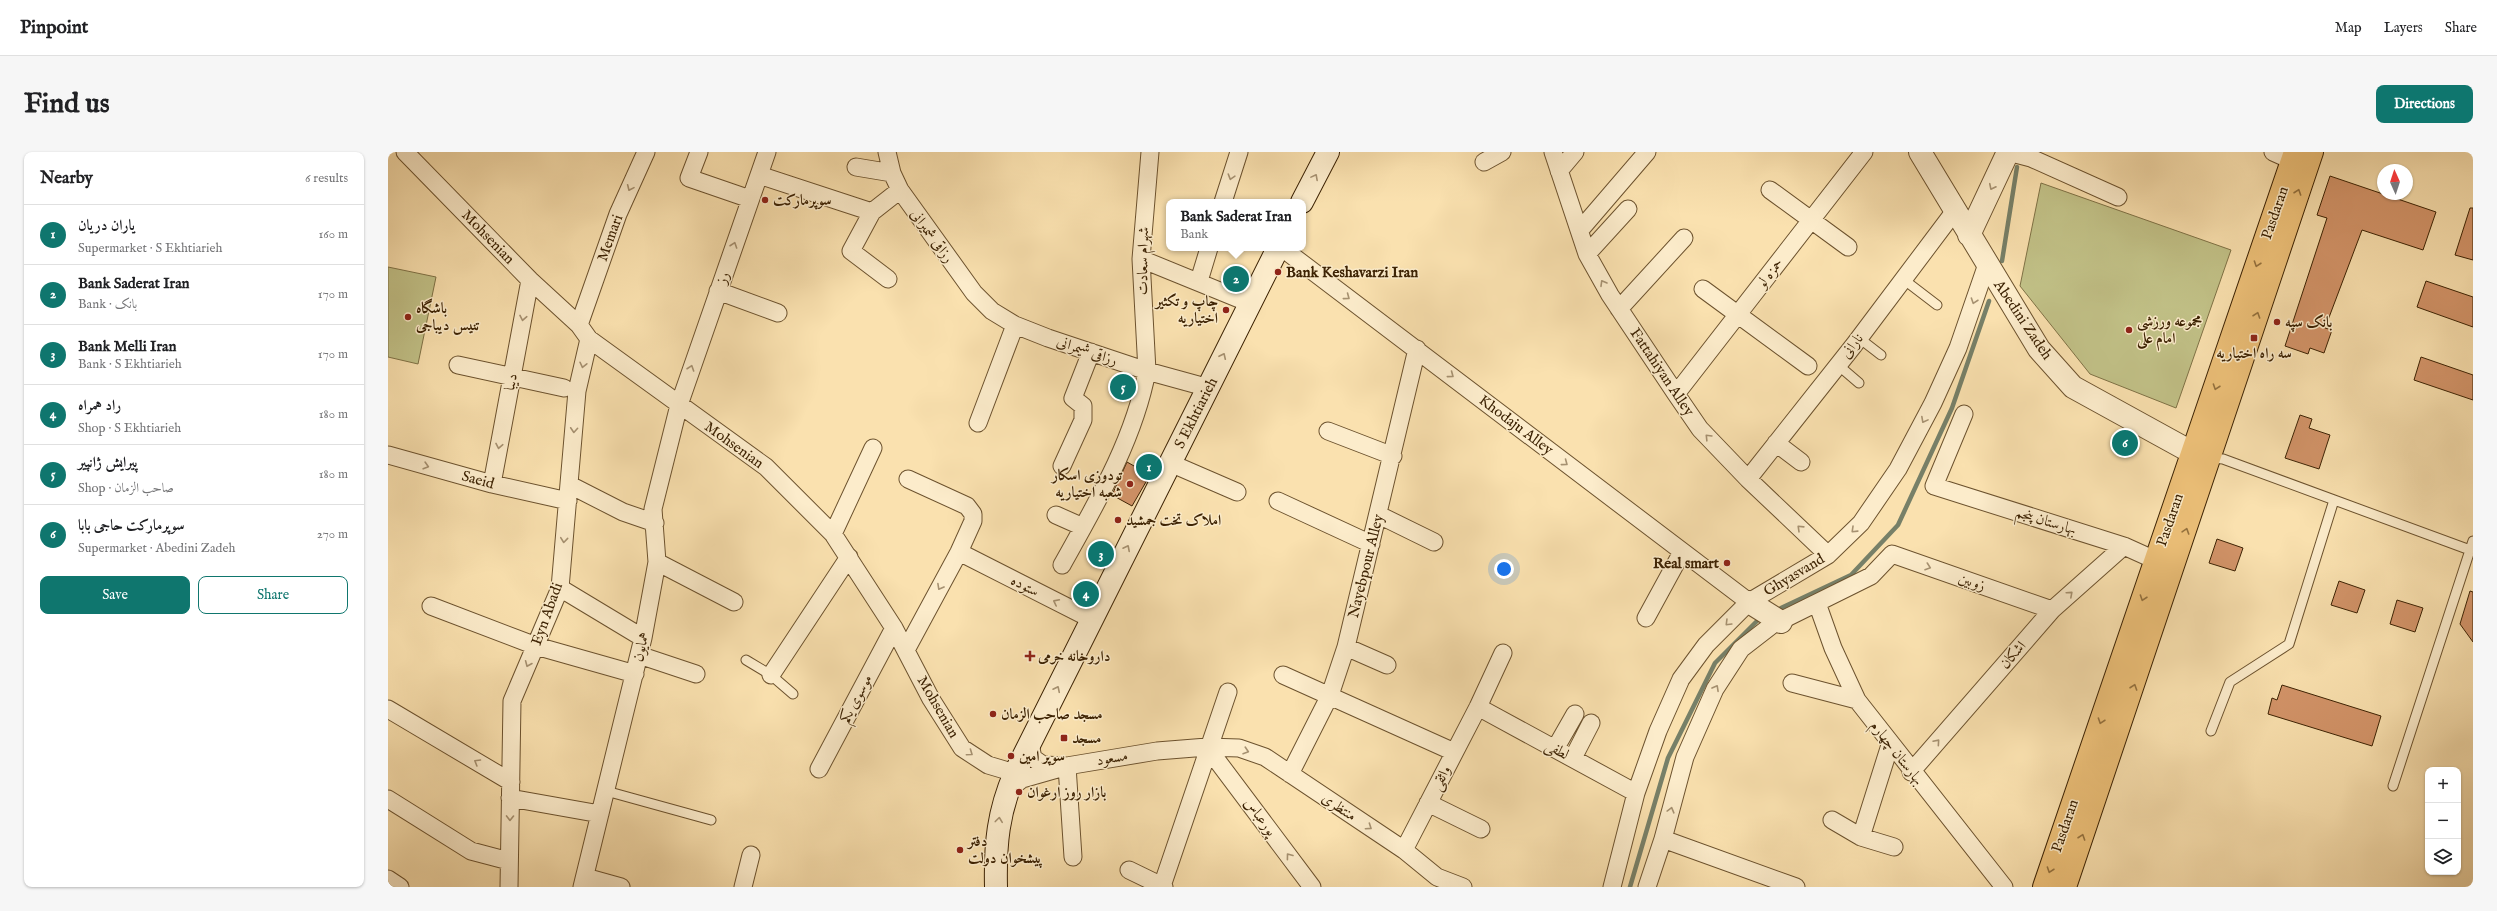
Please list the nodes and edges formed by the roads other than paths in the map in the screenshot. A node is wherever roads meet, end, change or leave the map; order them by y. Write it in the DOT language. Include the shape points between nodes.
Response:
graph roads {
  1 [pos="405,152"];
  2 [pos="646,152"];
  3 [pos="700,152"];
  4 [pos="767,152"];
  5 [pos="887,152"];
  6 [pos="1150,152"];
  7 [pos="1239,152"];
  8 [pos="1328,152"];
  9 [pos="1502,152"];
  10 [pos="1553,152"];
  11 [pos="1575,152"];
  12 [pos="1647,152"];
  13 [pos="1864,152"];
  14 [pos="1920,152"];
  15 [pos="2008,152"];
  16 [pos="2273,152"];
  17 [pos="2302,158"];
  18 [pos="1484,162"];
  19 [pos="856,167"];
  20 [pos="1559,171"];
  21 [pos="892,173"];
  22 [pos="759,175"];
  23 [pos="900,190"];
  24 [pos="1770,190"];
  25 [pos="2118,197"];
  26 [pos="750,199"];
  27 [pos="1225,199"];
  28 [pos="1304,199"];
  29 [pos="1628,209"];
  30 [pos="872,212"];
  31 [pos="1954,212"];
  32 [pos="1811,220"];
  33 [pos="1580,230"];
  34 [pos="1969,235"];
  35 [pos="1684,238"];
  36 [pos="1848,247"];
  37 [pos="1208,251"];
  38 [pos="1276,251"];
  39 [pos="1286,251"];
  40 [pos="1587,254"];
  41 [pos="1141,259"];
  42 [pos="1986,264"];
  43 [pos="888,279"];
  44 [pos="1903,279"];
  45 [pos="530,280"];
  46 [pos="1199,281"];
  47 [pos="1703,289"];
  48 [pos="718,291"];
  49 [pos="1249,303"];
  50 [pos="1937,305"];
  51 [pos="1619,309"];
  52 [pos="992,311"];
  53 [pos="778,313"];
  54 [pos="1738,314"];
  55 [pos="579,325"];
  56 [pos="1015,325"];
  57 [pos="1859,338"];
  58 [pos="590,339"];
  59 [pos="1417,349"];
  60 [pos="1091,352"];
  61 [pos="1881,355"];
  62 [pos="458,364"];
  63 [pos="1838,365"];
  64 [pos="1808,366"];
  65 [pos="1147,371"];
  66 [pos="512,376"];
  67 [pos="1859,383"];
  68 [pos="564,388"];
  69 [pos="1209,388"];
  70 [pos="1676,394"];
  71 [pos="679,405"];
  72 [pos="1964,414"];
  73 [pos="978,423"];
  74 [pos="1328,430"];
  75 [pos="1776,443"];
  76 [pos="873,448"];
  77 [pos="388,455"];
  78 [pos="1393,456"];
  79 [pos="2201,456"];
  80 [pos="1801,462"];
  81 [pos="1170,463"];
  82 [pos="1062,466"];
  83 [pos="908,478"];
  84 [pos="1748,479"];
  85 [pos="492,484"];
  86 [pos="1237,492"];
  87 [pos="569,493"];
  88 [pos="2334,500"];
  89 [pos="1278,501"];
  90 [pos="1379,514"];
  91 [pos="1056,515"];
  92 [pos="655,523"];
  93 [pos="1083,527"];
  94 [pos="833,534"];
  95 [pos="1434,542"];
  96 [pos="1372,544"];
  97 [pos="2472,545"];
  98 [pos="2124,546"];
  99 [pos="959,552"];
  100 [pos="1682,552"];
  101 [pos="1828,555"];
  102 [pos="849,557"];
  103 [pos="658,562"];
  104 [pos="1062,565"];
  105 [pos="2165,565"];
  106 [pos="560,588"];
  107 [pos="734,602"];
  108 [pos="1749,602"];
  109 [pos="1817,603"];
  110 [pos="431,606"];
  111 [pos="2052,610"];
  112 [pos="1646,618"];
  113 [pos="1091,619"];
  114 [pos="1781,622"];
  115 [pos="894,628"];
  116 [pos="644,638"];
  117 [pos="536,646"];
  118 [pos="1346,647"];
  119 [pos="906,650"];
  120 [pos="1503,653"];
  121 [pos="639,655"];
  122 [pos="746,660"];
  123 [pos="1387,665"];
  124 [pos="635,674"];
  125 [pos="696,674"];
  126 [pos="772,675"];
  127 [pos="1283,675"];
  128 [pos="1792,683"];
  129 [pos="1228,692"];
  130 [pos="793,694"];
  131 [pos="1330,695"];
  132 [pos="1857,700"];
  133 [pos="1478,707"];
  134 [pos="388,709"];
  135 [pos="1575,714"];
  136 [pos="1591,723"];
  137 [pos="2211,731"];
  138 [pos="1030,744"];
  139 [pos="1890,745"];
  140 [pos="1207,747"];
  141 [pos="1555,749"];
  142 [pos="1454,752"];
  143 [pos="1573,758"];
  144 [pos="1067,766"];
  145 [pos="819,769"];
  146 [pos="1911,772"];
  147 [pos="1290,774"];
  148 [pos="1011,781"];
  149 [pos="2393,786"];
  150 [pos="511,790"];
  151 [pos="606,791"];
  152 [pos="1636,793"];
  153 [pos="388,798"];
  154 [pos="1428,803"];
  155 [pos="600,814"];
  156 [pos="711,820"];
  157 [pos="1832,820"];
  158 [pos="1481,829"];
  159 [pos="1861,837"];
  160 [pos="1663,839"];
  161 [pos="1894,847"];
  162 [pos="1404,850"];
  163 [pos="751,856"];
  164 [pos="1073,857"];
  165 [pos="509,861"];
  166 [pos="1129,870"];
  167 [pos="388,880"];
  168 [pos="584,882"];
  169 [pos="1163,886"];
  170 [pos="400,887"];
  171 [pos="509,887"];
  172 [pos="621,887"];
  173 [pos="743,887"];
  174 [pos="996,887"];
  175 [pos="1312,887"];
  176 [pos="1463,887"];
  177 [pos="1612,887"];
  178 [pos="1647,887"];
  179 [pos="1796,887"];
  180 [pos="2004,887"];
  181 [pos="2044,887"];
  182 [pos="2065,887"];
  1 -- 45 [label="street, Mohsenian"];
  2 -- 55 [label="street, Memari, one-way" via="618,214"];
  3 -- 26 [label="street" via="689,178"];
  4 -- 22 [label="street, رز"];
  5 -- 21 [label="street, رزاقی شمیرانی"];
  6 -- 41 [label="street, شهرام سعادت"];
  7 -- 27 [label="street, one-way"];
  28 -- 8 [label="main road, one-way"];
  9 -- 18 [label="street"];
  10 -- 20 [label="street, Fattahiyan Alley"];
  11 -- 20 [label="street"];
  12 -- 33 [label="street"];
  13 -- 32 [label="street, حمزه لو"];
  14 -- 31 [label="main road, Abedini Zadeh"];
  15 -- 25 [label="street" via="2031,158"];
  15 -- 34 [label="main road, one-way"];
  16 -- 17 [label="street"];
  17 -- 79 [label="main road, Pasdaran"];
  19 -- 21 [label="street"];
  20 -- 33 [label="street, Fattahiyan Alley"];
  21 -- 23 [label="street, رزاقی شمیرانی"];
  22 -- 26 [label="street, رز"];
  22 -- 30 [label="street"];
  23 -- 30 [label="street"];
  23 -- 52 [label="street, رزاقی شمیرانی" via="974,293"];
  24 -- 32 [label="street"];
  48 -- 26 [label="street, رز, one-way"];
  29 -- 40 [label="street"];
  30 -- 43 [label="street" via="851,251"];
  31 -- 34 [label="main road, Abedini Zadeh"];
  31 -- 44 [label="street, نارانی"];
  32 -- 36 [label="street"];
  32 -- 54 [label="street, حمزه لو"];
  33 -- 40 [label="street, Fattahiyan Alley"];
  34 -- 42 [label="main road, Abedini Zadeh"];
  35 -- 51 [label="street"];
  37 -- 46 [label="street"];
  38 -- 49 [label="main road, S Ekhtiarieh"];
  39 -- 59 [label="street, Khodaju Alley, one-way"];
  51 -- 40 [label="street, Fattahiyan Alley, one-way"];
  41 -- 46 [label="street"];
  41 -- 65 [label="street, شهرام سعادت"];
  42 -- 79 [label="main road, Abedini Zadeh" via="2039,349 2073,386"];
  42 -- 101 [label="street, Ghyasvand, one-way" via="1958,348 1933,403 1898,469 1861,523"];
  44 -- 50 [label="lane"];
  44 -- 57 [label="street, نارانی"];
  45 -- 55 [label="street, Mohsenian"];
  45 -- 66 [label="street, دیبا, one-way"];
  46 -- 49 [label="street"];
  47 -- 54 [label="street"];
  48 -- 53 [label="street"];
  71 -- 48 [label="street, رز, one-way"];
  69 -- 49 [label="main road, S Ekhtiarieh, one-way"];
  51 -- 70 [label="street, Fattahiyan Alley"];
  52 -- 56 [label="street, رزاقی شیمرانی"];
  54 -- 64 [label="street"];
  54 -- 70 [label="street, حمزه لو"];
  55 -- 58 [label="street, Mohsenian"];
  56 -- 60 [label="street, رزاقی شیمرانی"];
  56 -- 73 [label="street"];
  57 -- 61 [label="lane"];
  57 -- 63 [label="street, نارانی"];
  58 -- 71 [label="street, Mohsenian"];
  58 -- 87 [label="street, Eyn Abadi, one-way" via="578,391"];
  59 -- 78 [label="street, Nayebpour Alley"];
  59 -- 100 [label="street, Khodaju Alley, one-way"];
  60 -- 65 [label="street, رزاقی شیمرانی"];
  60 -- 82 [label="street" via="1073,398 1083,406 1083,420"];
  62 -- 66 [label="street"];
  63 -- 67 [label="lane"];
  63 -- 75 [label="street, نارانی"];
  65 -- 69 [label="street, رزاقی شیمرانی"];
  65 -- 93 [label="street, شهرام سعادت" via="1144,388 1124,445"];
  66 -- 68 [label="street"];
  66 -- 85 [label="street, دیبا, one-way"];
  69 -- 81 [label="main road, S Ekhtiarieh"];
  84 -- 70 [label="street, Fattahiyan Alley, one-way" via="1700,429"];
  71 -- 92 [label="street, همایون" via="652,509"];
  71 -- 94 [label="street, Mohsenian" via="766,467"];
  72 -- 98 [label="street, بهارستان پنجم" via="1934,486"];
  74 -- 78 [label="street"];
  75 -- 80 [label="street"];
  75 -- 84 [label="street, نارانی"];
  76 -- 94 [label="street"];
  77 -- 85 [label="street, Saeid, one-way"];
  78 -- 90 [label="street, Nayebpour Alley"];
  79 -- 88 [label="lane" via="2223,459"];
  79 -- 105 [label="main road, Pasdaran"];
  81 -- 86 [label="street"];
  113 -- 81 [label="main road, S Ekhtiarieh, one-way"];
  83 -- 99 [label="street" via="966,506 973,514 973,521"];
  101 -- 84 [label="street, Fattahiyan Alley, one-way"];
  85 -- 87 [label="street, Saeid"];
  87 -- 92 [label="street, Saeid"];
  87 -- 106 [label="street, Eyn Abadi, one-way"];
  88 -- 97 [label="lane"];
  88 -- 137 [label="lane" via="2289,644 2230,682"];
  89 -- 96 [label="street"];
  90 -- 95 [label="street"];
  90 -- 96 [label="street, Nayebpour Alley"];
  91 -- 93 [label="street"];
  92 -- 103 [label="street, همایون"];
  93 -- 104 [label="street, شهرام سعادت"];
  94 -- 102 [label="street, Mohsenian"];
  96 -- 118 [label="street, Nayebpour Alley"];
  97 -- 149 [label="lane"];
  98 -- 105 [label="street, بهارستان پنجم"];
  111 -- 98 [label="street, اشکان, one-way"];
  113 -- 99 [label="street, ستوده, one-way"];
  99 -- 119 [label="street, one-way"];
  100 -- 108 [label="street, Khodaju Alley"];
  100 -- 112 [label="street"];
  101 -- 108 [label="street, Ghyasvand"];
  102 -- 115 [label="street, Mohsenian"];
  102 -- 126 [label="street"];
  103 -- 107 [label="street"];
  103 -- 116 [label="street, همایون"];
  105 -- 181 [label="main road, Pasdaran, one-way"];
  182 -- 105 [label="main road, Pasdaran, one-way"];
  106 -- 116 [label="street"];
  106 -- 117 [label="street, Eyn Abadi"];
  108 -- 114 [label="main road"];
  108 -- 152 [label="street, Ghyasvand, one-way" via="1706,646 1681,679 1658,731"];
  109 -- 111 [label="street, زوبین, one-way" via="1871,576 1892,554"];
  109 -- 114 [label="street"];
  109 -- 132 [label="street, بهارستان چهارم" via="1833,648"];
  110 -- 117 [label="street"];
  146 -- 111 [label="street, اشکان, one-way"];
  138 -- 113 [label="main road, S Ekhtiarieh, one-way"];
  160 -- 114 [label="street, one-way" via="1685,757 1715,689 1741,649 1772,625"];
  115 -- 119 [label="street, Mohsenian"];
  115 -- 145 [label="street, موسوی یکم"];
  116 -- 121 [label="street, همایون"];
  117 -- 124 [label="street"];
  117 -- 150 [label="street, Eyn Abadi, one-way" via="512,701"];
  118 -- 123 [label="street"];
  118 -- 131 [label="street, Nayebpour Alley"];
  119 -- 148 [label="street, Mohsenian, one-way" via="962,748"];
  120 -- 133 [label="street, واثقی"];
  121 -- 124 [label="street, همایون"];
  121 -- 125 [label="street"];
  122 -- 126 [label="lane"];
  124 -- 151 [label="street, همایون"];
  126 -- 130 [label="lane"];
  127 -- 131 [label="street"];
  128 -- 132 [label="street"];
  129 -- 140 [label="street"];
  131 -- 142 [label="street"];
  131 -- 147 [label="street, Nayebpour Alley"];
  132 -- 139 [label="street, بهارستان چهارم"];
  133 -- 141 [label="street, لطفی"];
  133 -- 142 [label="street, واثقی"];
  150 -- 134 [label="street, one-way"];
  135 -- 141 [label="street"];
  136 -- 143 [label="street"];
  138 -- 144 [label="street, مسعود" via="1033,758 1043,765"];
  138 -- 148 [label="main road, S Ekhtiarieh"];
  139 -- 146 [label="street, بهارستان چهارم"];
  139 -- 159 [label="street"];
  140 -- 144 [label="street, مسعود" via="1157,751"];
  140 -- 147 [label="street, منتظری, one-way" via="1245,750 1265,757"];
  140 -- 169 [label="street"];
  175 -- 140 [label="street, پورعباس, one-way"];
  141 -- 143 [label="street, لطفی"];
  142 -- 154 [label="street, واثقی"];
  143 -- 152 [label="street, لطفی"];
  144 -- 148 [label="street"];
  144 -- 164 [label="street"];
  146 -- 180 [label="street, بهارستان چهارم"];
  147 -- 162 [label="street, منتظری, one-way"];
  174 -- 148 [label="main road, S Ekhtiarieh, one-way" via="995,853 1000,815"];
  150 -- 155 [label="street"];
  150 -- 165 [label="street, Eyn Abadi, one-way"];
  151 -- 155 [label="street, همایون"];
  151 -- 156 [label="lane"];
  152 -- 177 [label="street, Ghyasvand"];
  153 -- 165 [label="street" via="471,851"];
  154 -- 158 [label="street"];
  154 -- 162 [label="street, واثقی"];
  155 -- 168 [label="street, همایون"];
  157 -- 159 [label="street"];
  159 -- 161 [label="street"];
  160 -- 178 [label="street"];
  160 -- 179 [label="street"];
  162 -- 176 [label="street, منتظری" via="1437,876"];
  163 -- 173 [label="street"];
  165 -- 171 [label="street, Eyn Abadi"];
  166 -- 169 [label="street"];
  167 -- 170 [label="street"];
  168 -- 172 [label="street"];
}
